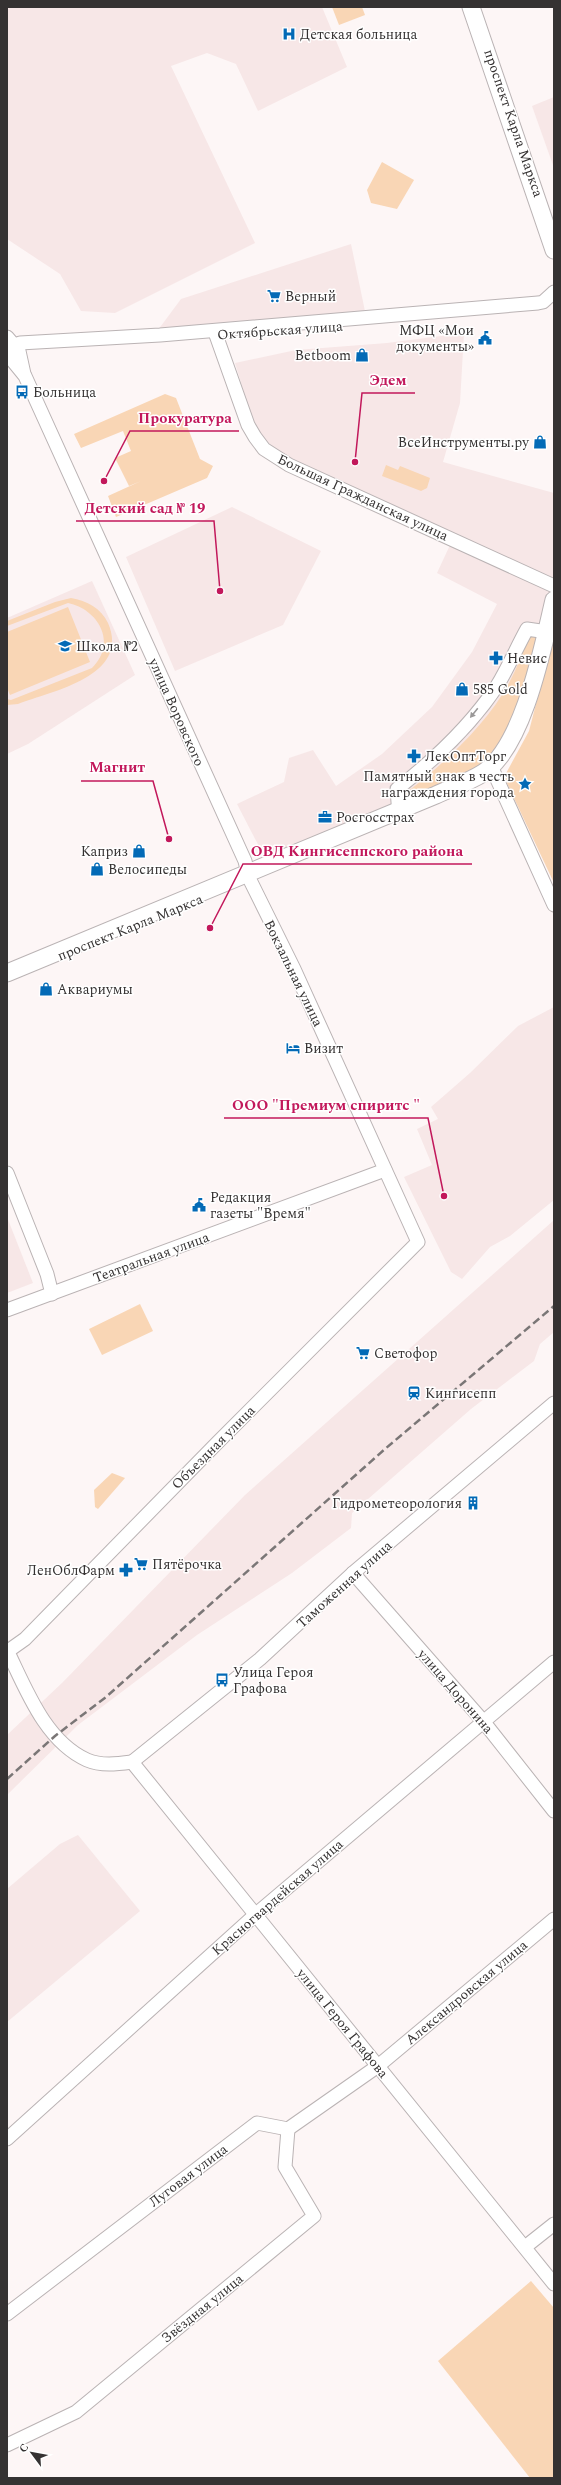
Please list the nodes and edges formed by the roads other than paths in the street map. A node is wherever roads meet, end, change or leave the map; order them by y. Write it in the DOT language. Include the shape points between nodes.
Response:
graph roads {
  1 [pos="470,7"];
  2 [pos="474,7"];
  3 [pos="554,238"];
  4 [pos="554,250"];
  5 [pos="554,292"];
  6 [pos="554,308"];
  7 [pos="216,335"];
  8 [pos="10,350"];
  9 [pos="554,586"];
  10 [pos="554,600"];
  11 [pos="554,614"];
  12 [pos="549,633"];
  13 [pos="493,768"];
  14 [pos="398,813"];
  15 [pos="248,876"];
  16 [pos="554,906"];
  17 [pos="7,973"];
  18 [pos="7,978"];
  19 [pos="385,1170"];
  20 [pos="7,1173"];
  21 [pos="418,1242"];
  22 [pos="52,1294"];
  23 [pos="7,1310"];
  24 [pos="554,1403"];
  25 [pos="353,1573"];
  26 [pos="7,1651"];
  27 [pos="554,1662"];
  28 [pos="483,1721"];
  29 [pos="132,1762"];
  30 [pos="554,1811"];
  31 [pos="255,1915"];
  32 [pos="554,1919"];
  33 [pos="378,2066"];
  34 [pos="288,2130"];
  35 [pos="7,2139"];
  36 [pos="554,2224"];
  37 [pos="525,2247"];
  38 [pos="554,2284"];
  39 [pos="7,2314"];
  40 [pos="7,2445"];
  1 -- 4 [label="main road"];
  2 -- 3 [label="main road, проспект Карла Маркса"];
  5 -- 8 [label="street" via="543,302 538,303"];
  6 -- 7 [label="street, Октябрьская улица"];
  7 -- 8 [label="street, Октябрьская улица"];
  7 -- 9 [label="street, Большая Гражданская улица" via="248,425 264,449 289,465"];
  8 -- 15 [label="street, улица Воровского" via="245,861"];
  10 -- 12 [label="main road"];
  11 -- 12 [label="main road, проспект Карла Маркса"];
  12 -- 13 [label="main road, проспект Карла Маркса" via="527,715 517,740"];
  12 -- 14 [label="street, one-way" via="527,629 497,686 422,769 397,789"];
  13 -- 14 [label="main road, проспект Карла Маркса" via="485,777"];
  13 -- 16 [label="street"];
  14 -- 15 [label="main road, проспект Карла Маркса"];
  15 -- 17 [label="main road"];
  15 -- 18 [label="main road, проспект Карла Маркса"];
  15 -- 19 [label="street, Вокзальная улица" via="294,969"];
  19 -- 21 [label="street, Вокзальная улица"];
  19 -- 22 [label="street, Театральная улица"];
  20 -- 22 [label="street" via="47,1274"];
  21 -- 26 [label="street, Объездная улица" via="25,1639"];
  22 -- 23 [label="street, Театральная улица"];
  24 -- 25 [label="street, Таможенная улица"];
  25 -- 28 [label="street, улица Доронина"];
  25 -- 29 [label="street, Таможенная улица" via="260,1659"];
  26 -- 29 [label="street" via="43,1718 62,1744 86,1760 111,1765"];
  27 -- 28 [label="street, Красногвардейская улица"];
  28 -- 30 [label="street, улица Доронина"];
  28 -- 31 [label="street, Красногвардейская улица"];
  29 -- 31 [label="street, улица Героя Графова"];
  31 -- 33 [label="street, улица Героя Графова"];
  31 -- 35 [label="street, Красногвардейская улица"];
  32 -- 33 [label="street, Александровская улица"];
  33 -- 34 [label="street"];
  33 -- 37 [label="street, улица Героя Графова"];
  34 -- 39 [label="street, Луговая улица" via="257,2122"];
  34 -- 40 [label="street, Звёздная улица" via="285,2167 314,2216 76,2412"];
  36 -- 37 [label="street"];
  37 -- 38 [label="street, улица Героя Графова"];
}
